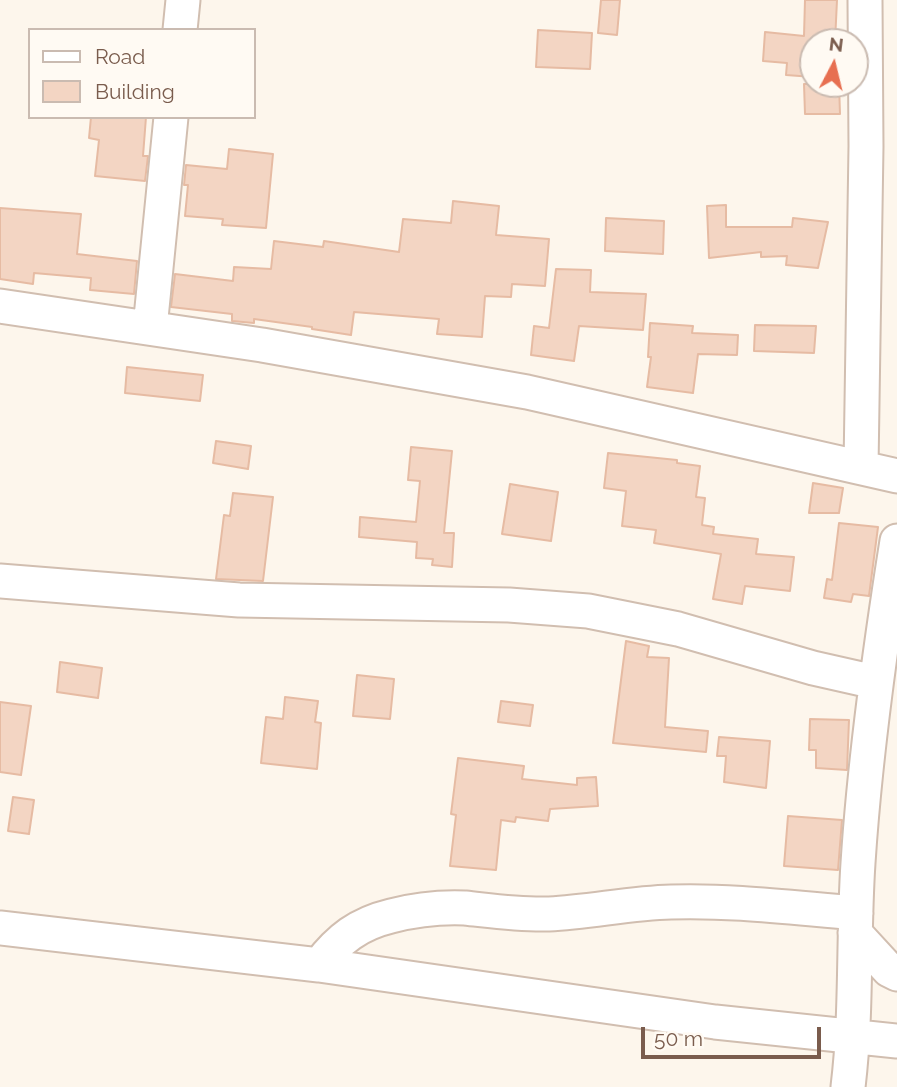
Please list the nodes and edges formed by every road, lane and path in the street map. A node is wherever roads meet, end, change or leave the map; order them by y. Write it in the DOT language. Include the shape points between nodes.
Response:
graph roads {
  1 [pos="183,0"];
  2 [pos="865,0"];
  3 [pos="180,28"];
  4 [pos="171,119"];
  5 [pos="0,306"];
  6 [pos="150,328"];
  7 [pos="861,467"];
  8 [pos="897,476"];
  9 [pos="897,541"];
  10 [pos="0,581"];
  11 [pos="875,682"];
  12 [pos="855,923"];
  13 [pos="0,928"];
  14 [pos="319,965"];
  15 [pos="897,974"];
  16 [pos="854,1038"];
  17 [pos="897,1041"];
  18 [pos="848,1087"];
  1 -- 3 [label="street"];
  2 -- 7 [label="street"];
  4 -- 6 [label="street"];
  5 -- 6 [label="street"];
  6 -- 7 [label="street" via="527,392"];
  7 -- 8 [label="street"];
  9 -- 11 [label="street"];
  10 -- 11 [label="street" via="239,600 509,605 588,611 678,629"];
  11 -- 12 [label="street"];
  12 -- 14 [label="street" via="707,902 549,914 433,909 360,926 335,944"];
  12 -- 15 [label="street" via="889,970"];
  12 -- 16 [label="street"];
  13 -- 14 [label="street"];
  14 -- 16 [label="street"];
  16 -- 17 [label="street"];
  16 -- 18 [label="street"];
}
